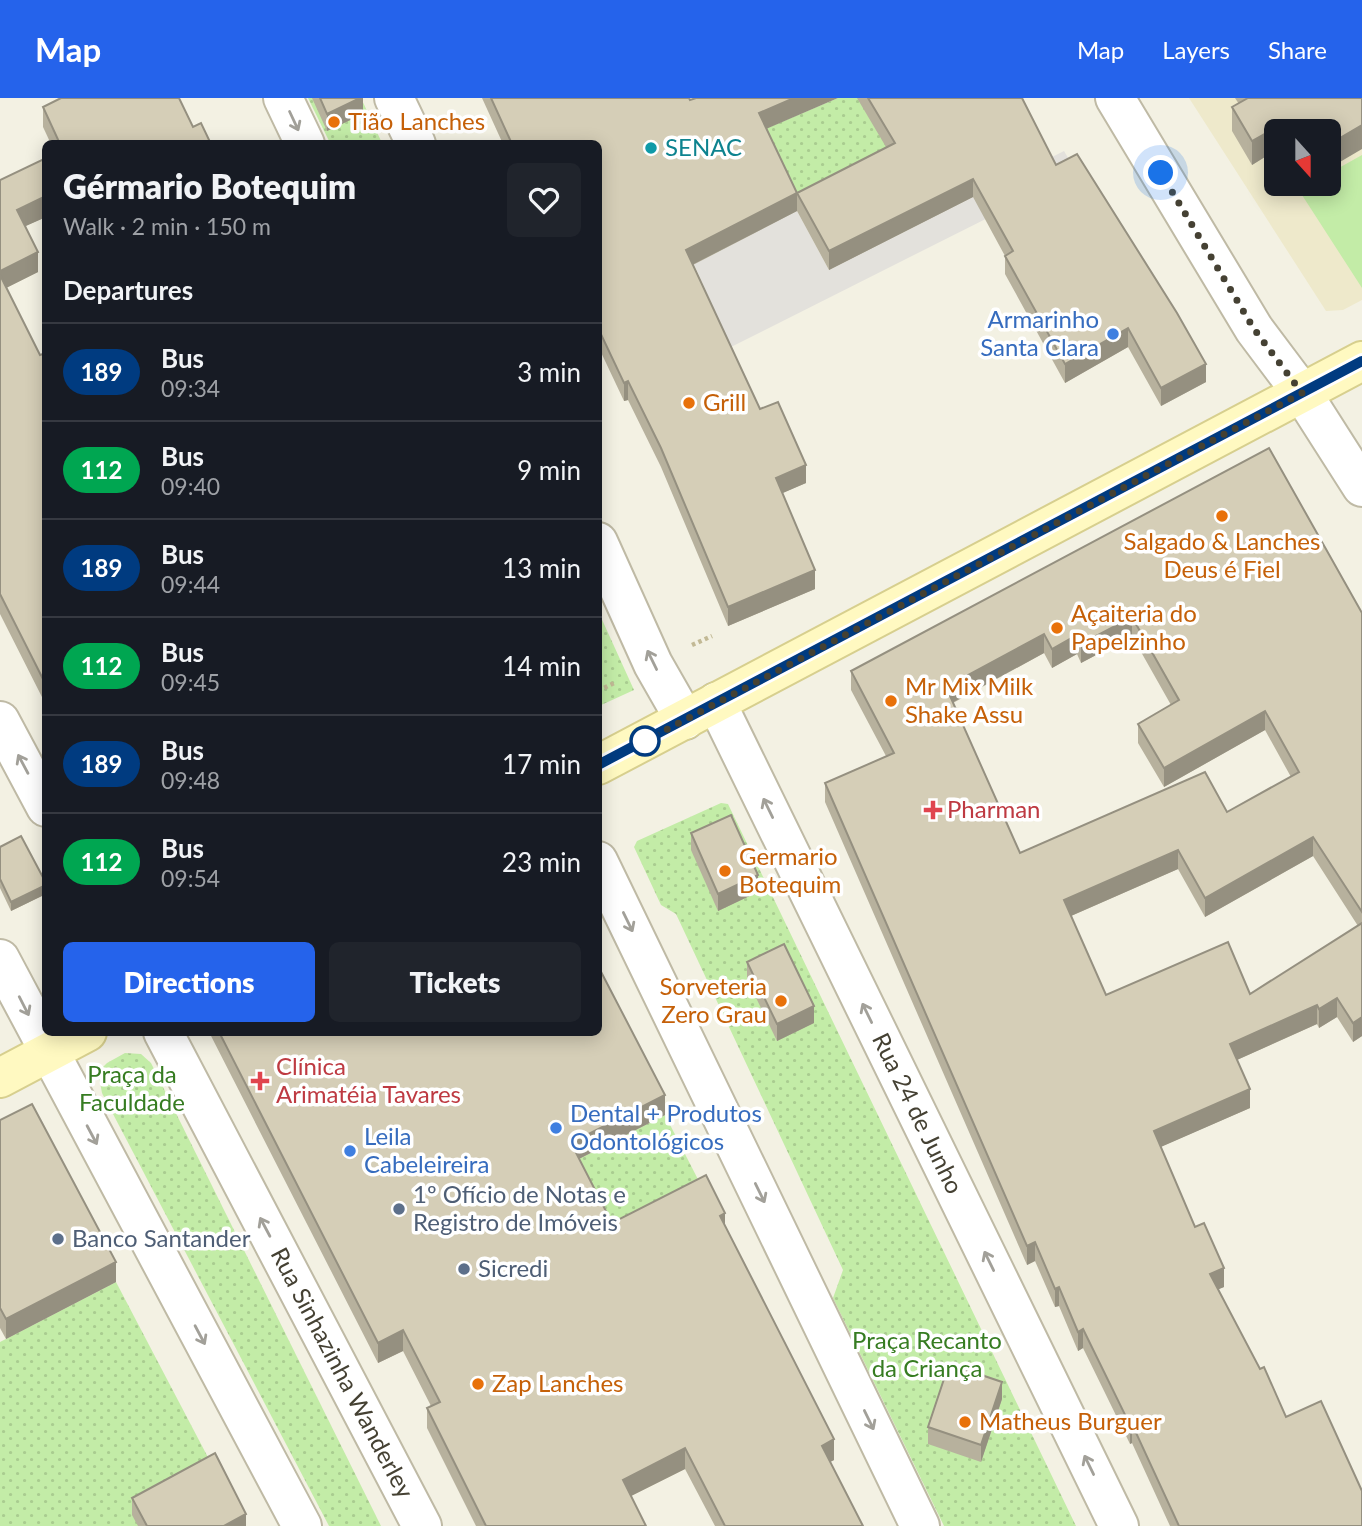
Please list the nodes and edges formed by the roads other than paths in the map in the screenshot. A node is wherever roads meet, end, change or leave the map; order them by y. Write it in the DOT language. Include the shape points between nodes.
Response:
graph roads {
  1 [pos="283,98"];
  2 [pos="394,98"];
  3 [pos="1115,98"];
  4 [pos="303,140"];
  5 [pos="414,140"];
  6 [pos="1362,361"];
  7 [pos="1302,393"];
  8 [pos="1362,487"];
  9 [pos="602,551"];
  10 [pos="701,711"];
  11 [pos="0,721"];
  12 [pos="602,763"];
  13 [pos="42,800"];
  14 [pos="602,869"];
  15 [pos="0,959"];
  16 [pos="80,1036"];
  17 [pos="165,1036"];
  18 [pos="49,1053"];
  19 [pos="0,1078"];
  20 [pos="302,1526"];
  21 [pos="422,1526"];
  22 [pos="920,1526"];
  23 [pos="1119,1526"];
  1 -- 4 [label="street, one-way"];
  2 -- 5 [label="street"];
  3 -- 7 [label="street" via="1254,329"];
  6 -- 7 [label="main road"];
  7 -- 8 [label="street"];
  7 -- 10 [label="main road"];
  10 -- 9 [label="street, Rua 24 de Junho, one-way" via="653,664"];
  10 -- 12 [label="main road"];
  23 -- 10 [label="street, Rua 24 de Junho, one-way"];
  13 -- 11 [label="street, one-way"];
  14 -- 22 [label="street, one-way"];
  15 -- 18 [label="street, one-way"];
  16 -- 18 [label="main road"];
  21 -- 17 [label="street, Rua Sinhazinha Wanderley, one-way"];
  18 -- 19 [label="main road"];
  18 -- 20 [label="street, one-way"];
}
